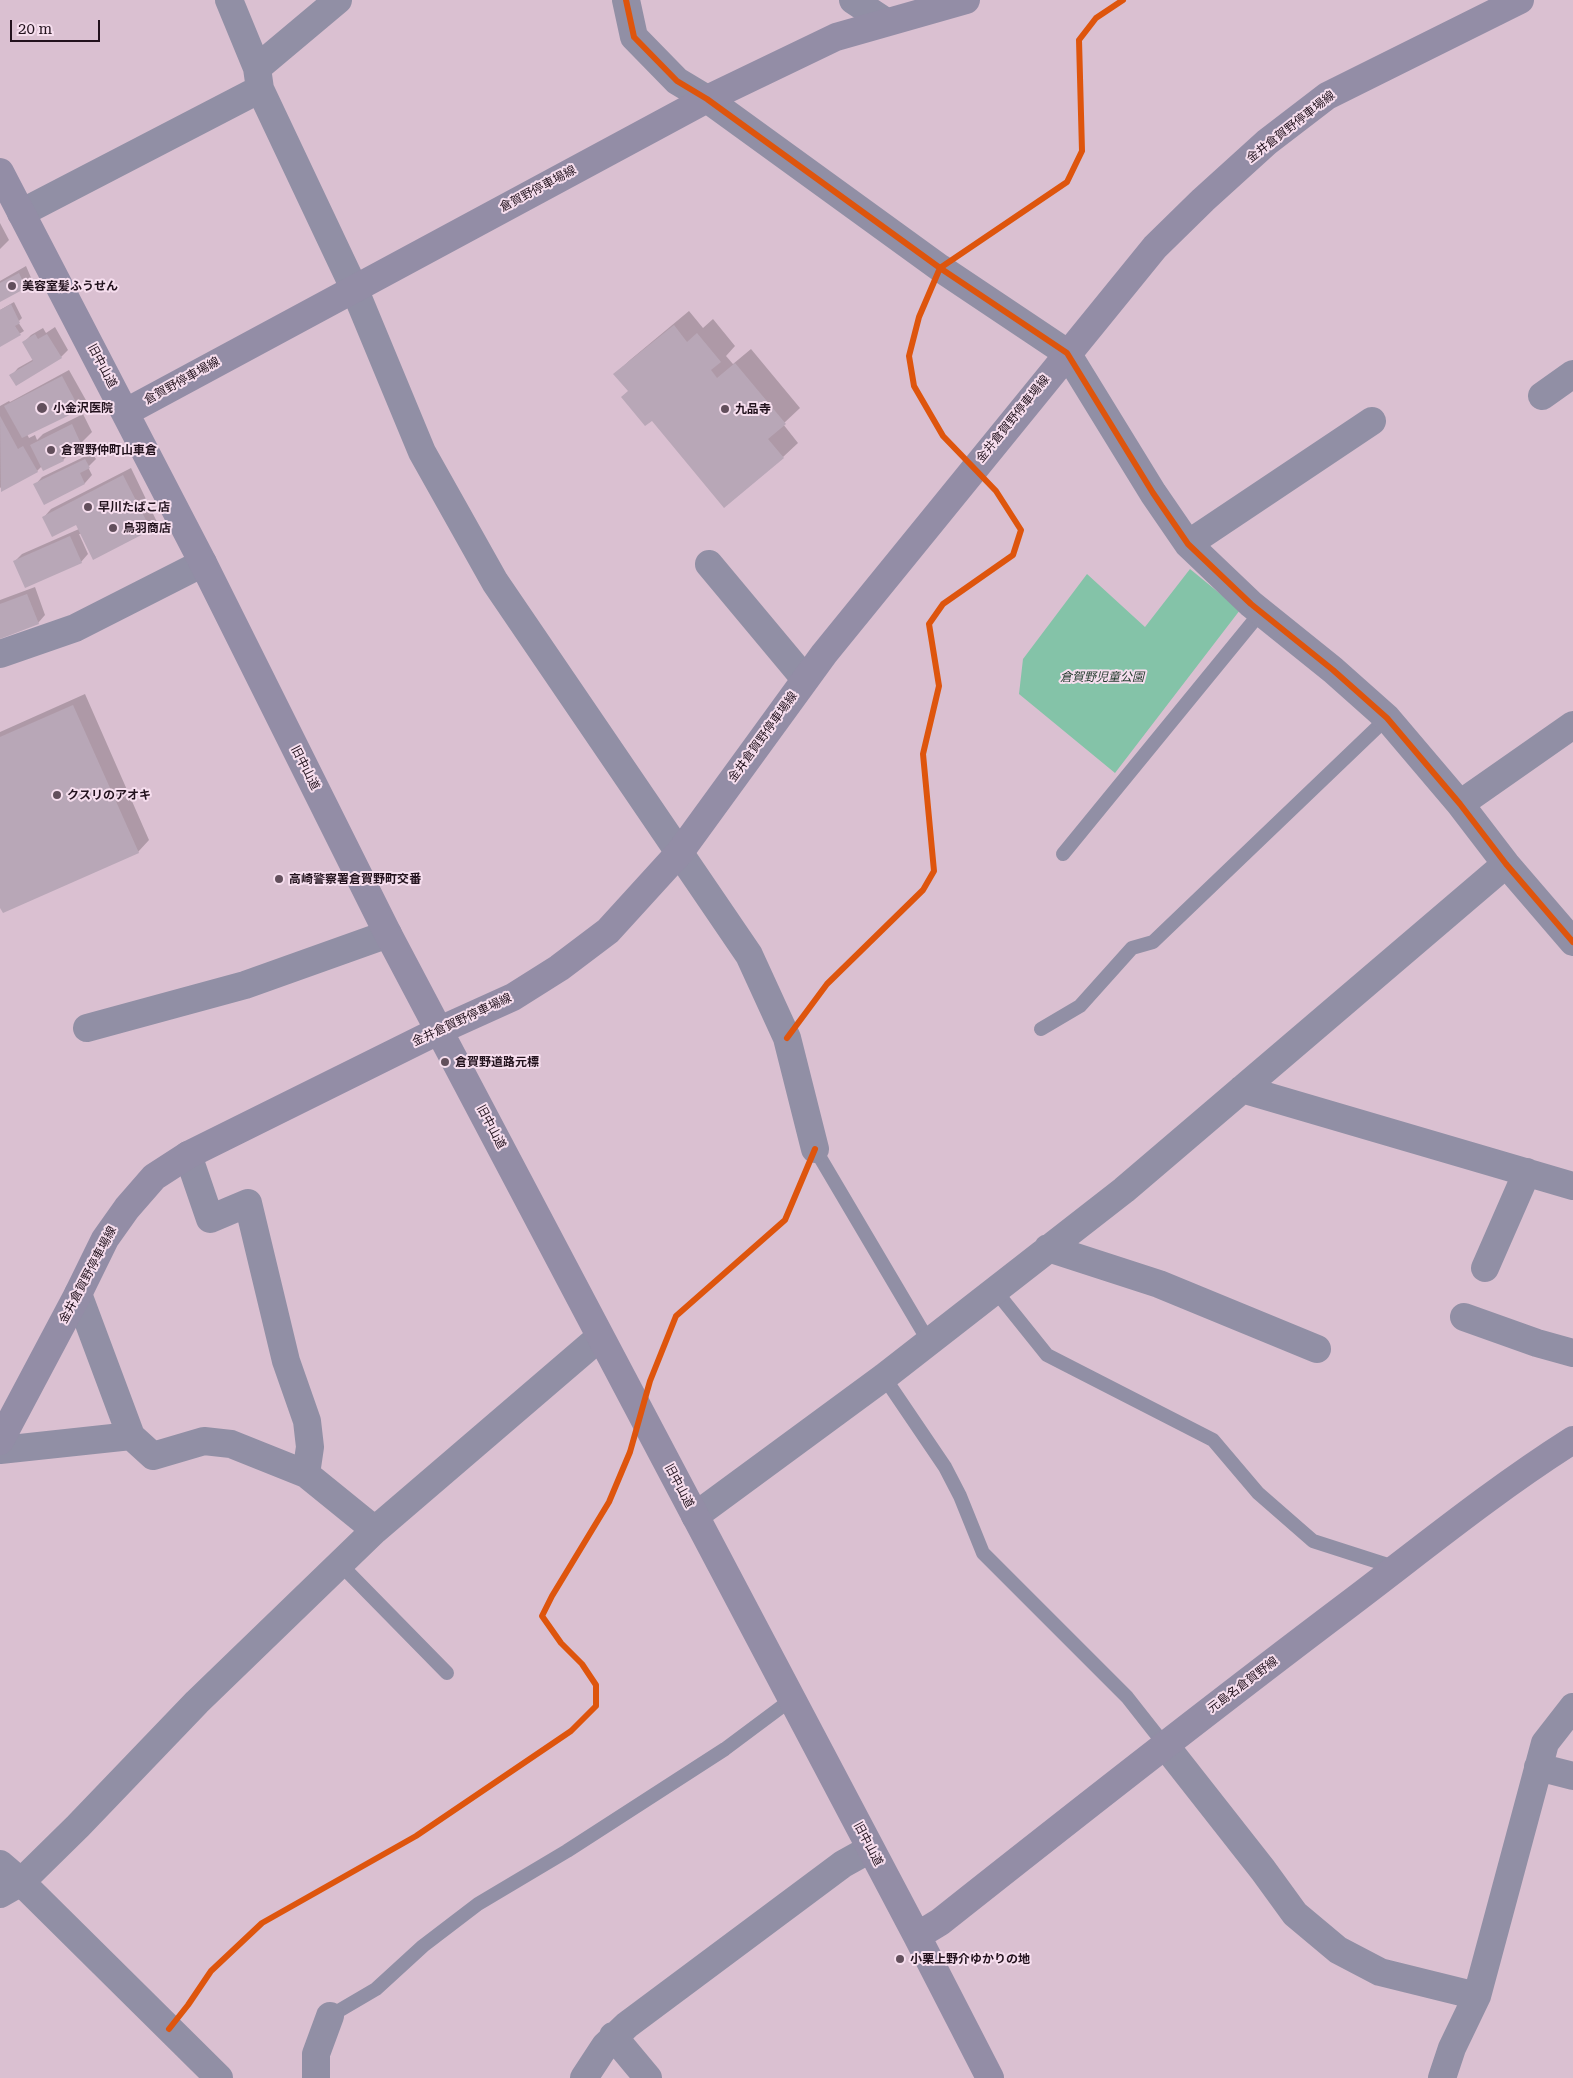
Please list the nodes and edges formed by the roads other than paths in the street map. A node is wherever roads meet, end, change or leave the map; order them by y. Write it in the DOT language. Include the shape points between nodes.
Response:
graph roads {
  1 [pos="229,0"];
  2 [pos="338,0"];
  3 [pos="626,0"];
  4 [pos="853,0"];
  5 [pos="966,0"];
  6 [pos="1520,0"];
  7 [pos="886,22"];
  8 [pos="258,78"];
  9 [pos="707,99"];
  10 [pos="0,172"];
  11 [pos="21,213"];
  12 [pos="354,288"];
  13 [pos="1067,353"];
  14 [pos="1573,374"];
  15 [pos="1542,396"];
  16 [pos="126,412"];
  17 [pos="1372,421"];
  18 [pos="1188,544"];
  19 [pos="203,563"];
  20 [pos="708,564"];
  21 [pos="1261,612"];
  22 [pos="0,654"];
  23 [pos="805,679"];
  24 [pos="1387,718"];
  25 [pos="1573,725"];
  26 [pos="1460,804"];
  27 [pos="680,852"];
  28 [pos="1063,854"];
  29 [pos="1506,864"];
  30 [pos="388,934"];
  31 [pos="1573,942"];
  32 [pos="87,1028"];
  33 [pos="1041,1029"];
  34 [pos="440,1030"];
  35 [pos="1242,1089"];
  36 [pos="815,1149"];
  37 [pos="188,1155"];
  38 [pos="1527,1172"];
  39 [pos="1573,1186"];
  40 [pos="1048,1248"];
  41 [pos="1485,1268"];
  42 [pos="994,1290"];
  43 [pos="78,1294"];
  44 [pos="1464,1317"];
  45 [pos="600,1337"];
  46 [pos="929,1342"];
  47 [pos="1317,1349"];
  48 [pos="1573,1353"];
  49 [pos="884,1376"];
  50 [pos="131,1436"];
  51 [pos="1573,1440"];
  52 [pos="0,1441"];
  53 [pos="0,1450"];
  54 [pos="306,1474"];
  55 [pos="695,1516"];
  56 [pos="375,1530"];
  57 [pos="340,1564"];
  58 [pos="1397,1568"];
  59 [pos="446,1673"];
  60 [pos="792,1699"];
  61 [pos="1573,1707"];
  62 [pos="1164,1744"];
  63 [pos="1538,1767"];
  64 [pos="1573,1776"];
  65 [pos="870,1849"];
  66 [pos="0,1864"];
  67 [pos="11,1888"];
  68 [pos="917,1936"];
  69 [pos="1477,1996"];
  70 [pos="330,2016"];
  71 [pos="613,2036"];
  72 [pos="219,2078"];
  73 [pos="316,2078"];
  74 [pos="584,2078"];
  75 [pos="648,2078"];
  76 [pos="990,2078"];
  77 [pos="1442,2078"];
  1 -- 8 [label="street"];
  2 -- 8 [label="street"];
  3 -- 9 [label="street" via="634,37 677,81"];
  4 -- 7 [label="street"];
  5 -- 7 [label="main road, 倉賀野停車場線"];
  6 -- 13 [label="main road, 金井倉賀野停車場線" via="1327,96 1275,136 1155,247"];
  7 -- 9 [label="main road, 倉賀野停車場線" via="836,37"];
  8 -- 11 [label="street"];
  8 -- 12 [label="street"];
  9 -- 12 [label="main road, 倉賀野停車場線"];
  9 -- 13 [label="street" via="940,268"];
  10 -- 11 [label="main road, 旧中山道"];
  11 -- 16 [label="main road, 旧中山道"];
  12 -- 16 [label="main road, 倉賀野停車場線"];
  12 -- 27 [label="street" via="422,452 495,582"];
  13 -- 18 [label="street"];
  13 -- 23 [label="main road, 金井倉賀野停車場線"];
  14 -- 15 [label="street"];
  16 -- 19 [label="main road, 旧中山道"];
  17 -- 18 [label="street"];
  18 -- 21 [label="street"];
  19 -- 22 [label="street" via="75,628"];
  19 -- 30 [label="main road, 旧中山道"];
  20 -- 23 [label="street"];
  21 -- 24 [label="street"];
  21 -- 28 [label="lane"];
  23 -- 27 [label="main road, 金井倉賀野停車場線"];
  24 -- 26 [label="street"];
  24 -- 33 [label="lane" via="1153,942 1132,948 1080,1006"];
  25 -- 26 [label="street"];
  26 -- 29 [label="street"];
  27 -- 34 [label="main road, 金井倉賀野停車場線" via="608,932 584,951 513,997"];
  27 -- 36 [label="street" via="749,955 787,1038"];
  29 -- 31 [label="street"];
  29 -- 35 [label="street"];
  30 -- 32 [label="street" via="245,985"];
  30 -- 34 [label="main road, 旧中山道"];
  34 -- 37 [label="main road, 金井倉賀野停車場線"];
  34 -- 45 [label="main road, 旧中山道"];
  35 -- 38 [label="street"];
  35 -- 40 [label="street" via="1124,1190"];
  36 -- 46 [label="lane"];
  37 -- 43 [label="main road, 金井倉賀野停車場線" via="154,1177 127,1208 105,1240"];
  37 -- 54 [label="street" via="210,1219 248,1202 286,1361 307,1421 310,1447"];
  38 -- 39 [label="street"];
  38 -- 41 [label="street"];
  40 -- 42 [label="street"];
  40 -- 47 [label="street" via="1159,1284"];
  42 -- 46 [label="street"];
  42 -- 58 [label="lane" via="1047,1356 1213,1440 1258,1493 1313,1541"];
  43 -- 50 [label="street"];
  43 -- 52 [label="main road, 金井倉賀野停車場線"];
  44 -- 48 [label="street"];
  45 -- 55 [label="main road, 旧中山道"];
  45 -- 56 [label="street"];
  46 -- 49 [label="street"];
  49 -- 55 [label="street"];
  49 -- 62 [label="lane" via="945,1467 983,1553 1127,1697"];
  50 -- 53 [label="street"];
  50 -- 54 [label="street" via="153,1456 204,1441 231,1444"];
  51 -- 58 [label="main road, 元島名倉賀野線" via="1534,1464"];
  54 -- 56 [label="street"];
  55 -- 60 [label="main road, 旧中山道"];
  56 -- 57 [label="street"];
  57 -- 59 [label="lane"];
  57 -- 67 [label="street" via="197,1702 78,1826"];
  58 -- 62 [label="main road, 元島名倉賀野線"];
  60 -- 65 [label="main road, 旧中山道"];
  60 -- 70 [label="lane" via="725,1748 567,1852 478,1904 423,1946 376,1989"];
  61 -- 63 [label="street" via="1545,1742"];
  62 -- 68 [label="main road, 元島名倉賀野線" via="940,1922"];
  62 -- 69 [label="street" via="1295,1914 1338,1950 1380,1972"];
  63 -- 64 [label="street"];
  63 -- 69 [label="street"];
  65 -- 68 [label="main road, 旧中山道"];
  65 -- 71 [label="street" via="843,1864"];
  66 -- 67 [label="street"];
  67 -- 72 [label="street"];
  68 -- 76 [label="main road, 旧中山道"];
  69 -- 77 [label="street" via="1452,2048"];
  70 -- 73 [label="street" via="316,2054"];
  71 -- 74 [label="street"];
  71 -- 75 [label="street"];
}
